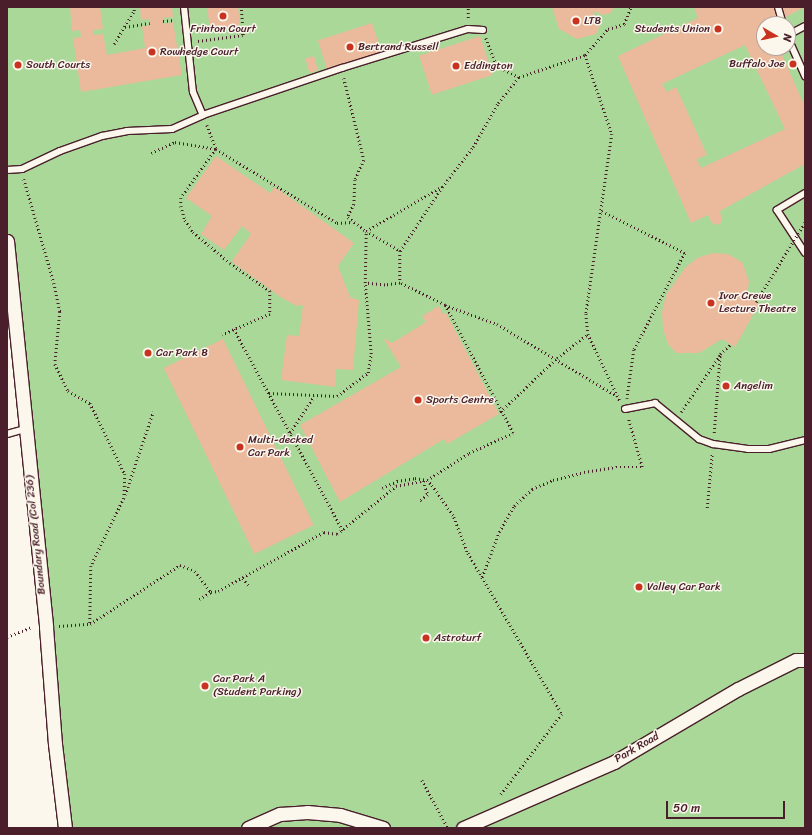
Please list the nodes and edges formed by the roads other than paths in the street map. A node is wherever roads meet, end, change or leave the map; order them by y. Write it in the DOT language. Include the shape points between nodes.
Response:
graph roads {
  1 [pos="184,7"];
  2 [pos="805,26"];
  3 [pos="484,30"];
  4 [pos="796,31"];
  5 [pos="796,56"];
  6 [pos="805,76"];
  7 [pos="203,115"];
  8 [pos="7,170"];
  9 [pos="805,192"];
  10 [pos="7,241"];
  11 [pos="805,253"];
  12 [pos="625,409"];
  13 [pos="25,430"];
  14 [pos="7,434"];
  15 [pos="805,440"];
  16 [pos="805,660"];
  17 [pos="65,828"];
  18 [pos="248,828"];
  19 [pos="383,828"];
  20 [pos="463,828"];
  1 -- 7 [label="lane" via="193,92"];
  2 -- 4 [label="lane"];
  3 -- 7 [label="lane" via="468,29"];
  5 -- 6 [label="lane"];
  7 -- 8 [label="lane" via="172,129 127,131 102,136 21,169"];
  9 -- 11 [label="lane" via="777,210"];
  10 -- 13 [label="street, Boundary Road (Col 236)"];
  12 -- 15 [label="lane" via="655,403 699,438 713,444 768,449"];
  13 -- 14 [label="lane"];
  13 -- 17 [label="street, Boundary Road (Col 236)"];
  16 -- 20 [label="street, Park Road" via="796,660 738,689 614,762"];
  18 -- 19 [label="street" via="280,814 308,812 340,815"];
}
